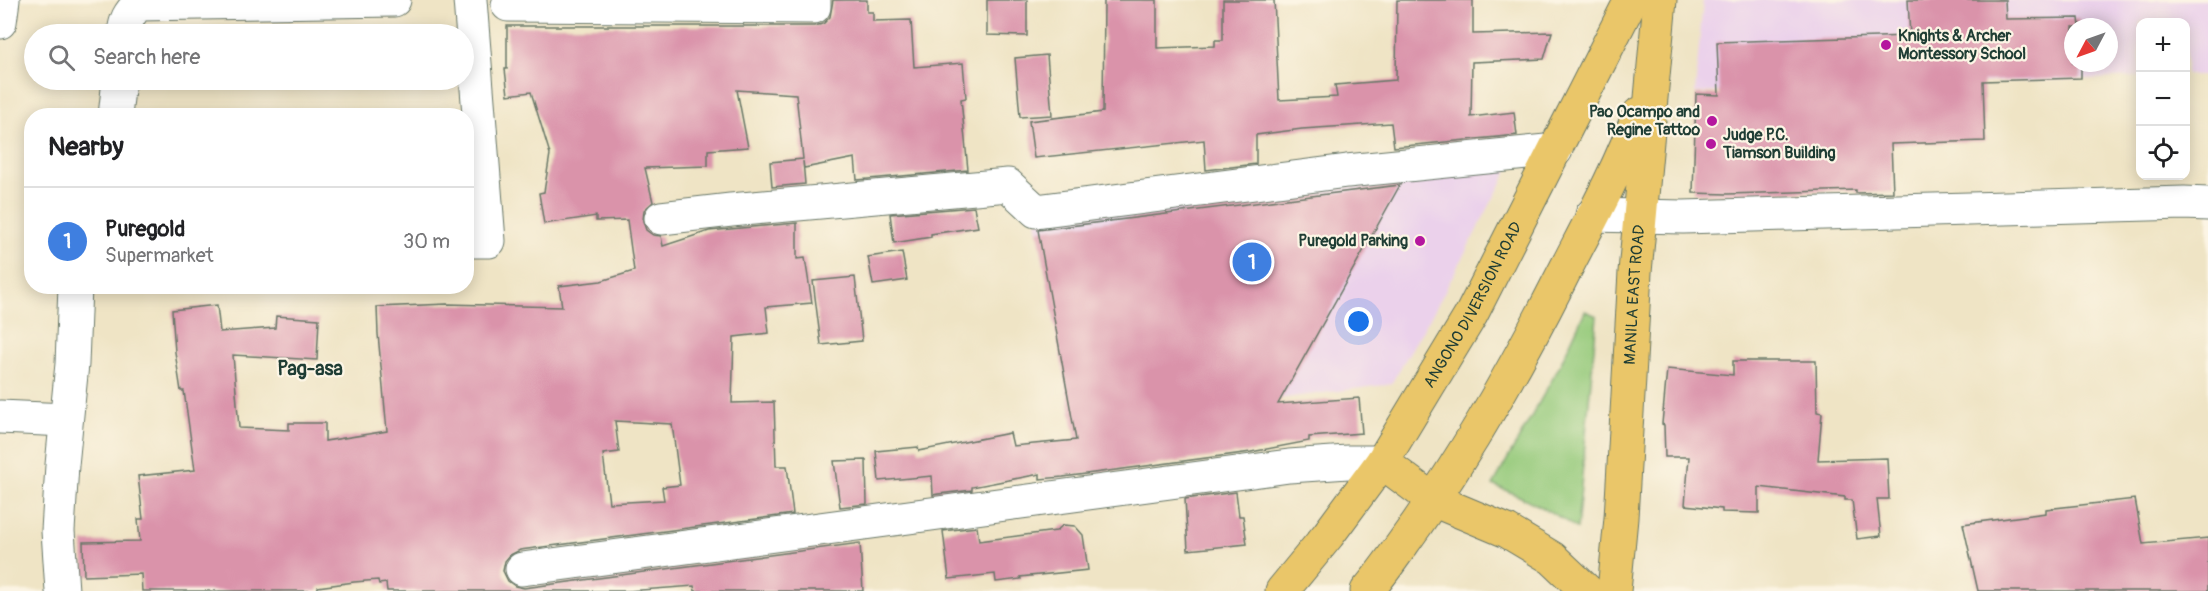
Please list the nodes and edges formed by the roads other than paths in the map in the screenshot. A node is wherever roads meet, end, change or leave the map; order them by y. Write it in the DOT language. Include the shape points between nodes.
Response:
graph roads {
  1 [pos="3,0"];
  2 [pos="394,0"];
  3 [pos="470,0"];
  4 [pos="814,0"];
  5 [pos="1631,0"];
  6 [pos="1660,0"];
  7 [pos="508,5"];
  8 [pos="0,22"];
  9 [pos="125,24"];
  10 [pos="471,24"];
  11 [pos="1652,78"];
  12 [pos="118,90"];
  13 [pos="472,90"];
  14 [pos="117,108"];
  15 [pos="473,108"];
  16 [pos="474,125"];
  17 [pos="1556,150"];
  18 [pos="2208,204"];
  19 [pos="1592,215"];
  20 [pos="1640,216"];
  21 [pos="661,218"];
  22 [pos="474,241"];
  23 [pos="75,294"];
  24 [pos="0,417"];
  25 [pos="66,420"];
  26 [pos="1382,462"];
  27 [pos="1433,500"];
  28 [pos="522,569"];
  29 [pos="62,591"];
  30 [pos="1282,591"];
  31 [pos="1367,591"];
  32 [pos="1587,591"];
  33 [pos="1614,591"];
  1 -- 8 [label="street"];
  2 -- 9 [label="street" via="139,4"];
  3 -- 10 [label="street"];
  4 -- 7 [label="street" via="814,7"];
  5 -- 17 [label="main road, ANGONO DIVERSION ROAD"];
  6 -- 11 [label="main road, MANILA EAST ROAD"];
  11 -- 19 [label="main road" via="1629,141"];
  11 -- 20 [label="main road, MANILA EAST ROAD"];
  12 -- 14 [label="street"];
  13 -- 15 [label="street"];
  16 -- 22 [label="street" via="489,241"];
  17 -- 21 [label="street" via="1347,171 1036,211 1008,185"];
  17 -- 26 [label="main road, ANGONO DIVERSION ROAD" via="1471,315"];
  18 -- 20 [label="street"];
  19 -- 20 [label="street"];
  19 -- 27 [label="main road" via="1521,357"];
  20 -- 33 [label="main road, MANILA EAST ROAD"];
  23 -- 25 [label="street"];
  24 -- 25 [label="street"];
  25 -- 29 [label="street" via="58,531"];
  26 -- 27 [label="main road"];
  26 -- 28 [label="street" via="1288,466"];
  26 -- 30 [label="main road, ANGONO DIVERSION ROAD"];
  27 -- 31 [label="main road"];
  27 -- 32 [label="main road" via="1507,531 1552,558"];
}
